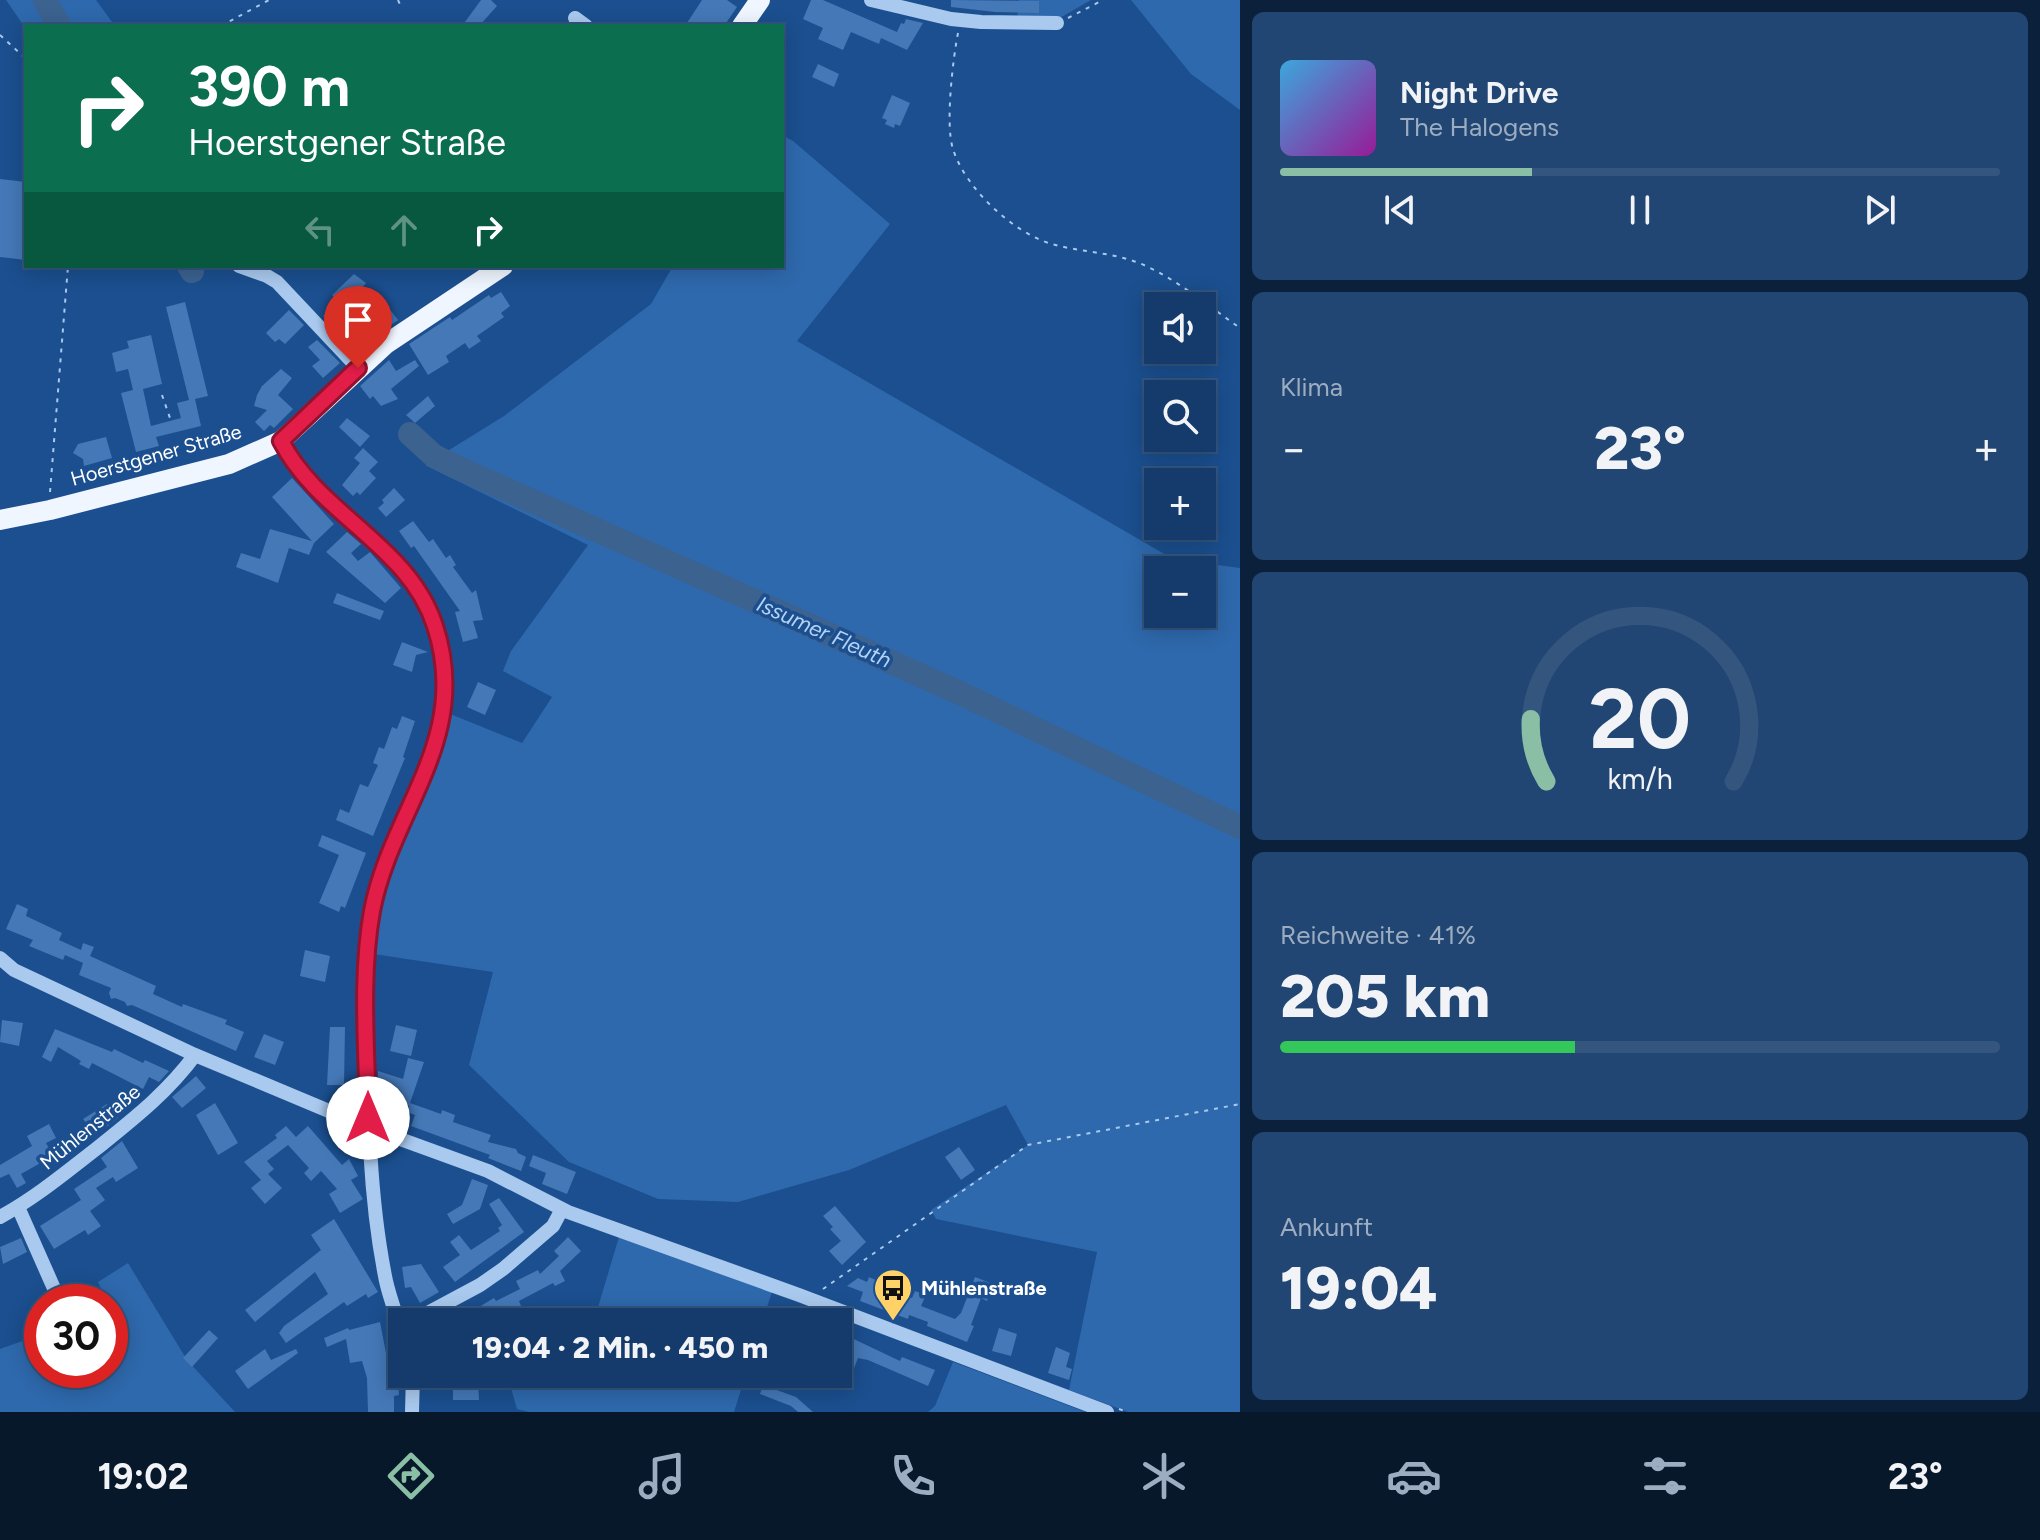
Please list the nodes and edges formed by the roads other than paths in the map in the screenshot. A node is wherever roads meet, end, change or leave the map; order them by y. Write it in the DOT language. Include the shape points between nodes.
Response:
graph roads {
  1 [pos="871,0"];
  2 [pos="753,2"];
  3 [pos="1057,23"];
  4 [pos="743,24"];
  5 [pos="245,268"];
  6 [pos="500,268"];
  7 [pos="358,368"];
  8 [pos="281,441"];
  9 [pos="0,520"];
  10 [pos="0,958"];
  11 [pos="195,1055"];
  12 [pos="367,1127"];
  13 [pos="18,1207"];
  14 [pos="562,1209"];
  15 [pos="0,1217"];
  16 [pos="52,1284"];
  17 [pos="394,1308"];
  18 [pos="440,1308"];
  19 [pos="413,1388"];
  20 [pos="412,1412"];
  21 [pos="1107,1412"];
  1 -- 3 [label="street" via="961,20"];
  2 -- 4 [label="main road"];
  5 -- 7 [label="street" via="277,282"];
  6 -- 7 [label="main road, Hoerstgener Straße"];
  7 -- 8 [label="main road, Hoerstgener Straße"];
  8 -- 9 [label="main road, Hoerstgener Straße" via="229,464"];
  8 -- 12 [label="street" via="304,477 393,557 435,625 443,662 440,731 372,909"];
  10 -- 11 [label="street" via="14,970"];
  11 -- 12 [label="street"];
  11 -- 13 [label="street, Mühlenstraße" via="142,1112"];
  12 -- 14 [label="street" via="488,1171"];
  12 -- 17 [label="street" via="386,1284"];
  13 -- 15 [label="street, Mühlenstraße"];
  13 -- 16 [label="street"];
  14 -- 18 [label="street" via="553,1226 503,1269"];
  14 -- 21 [label="street"];
  19 -- 20 [label="street"];
}
